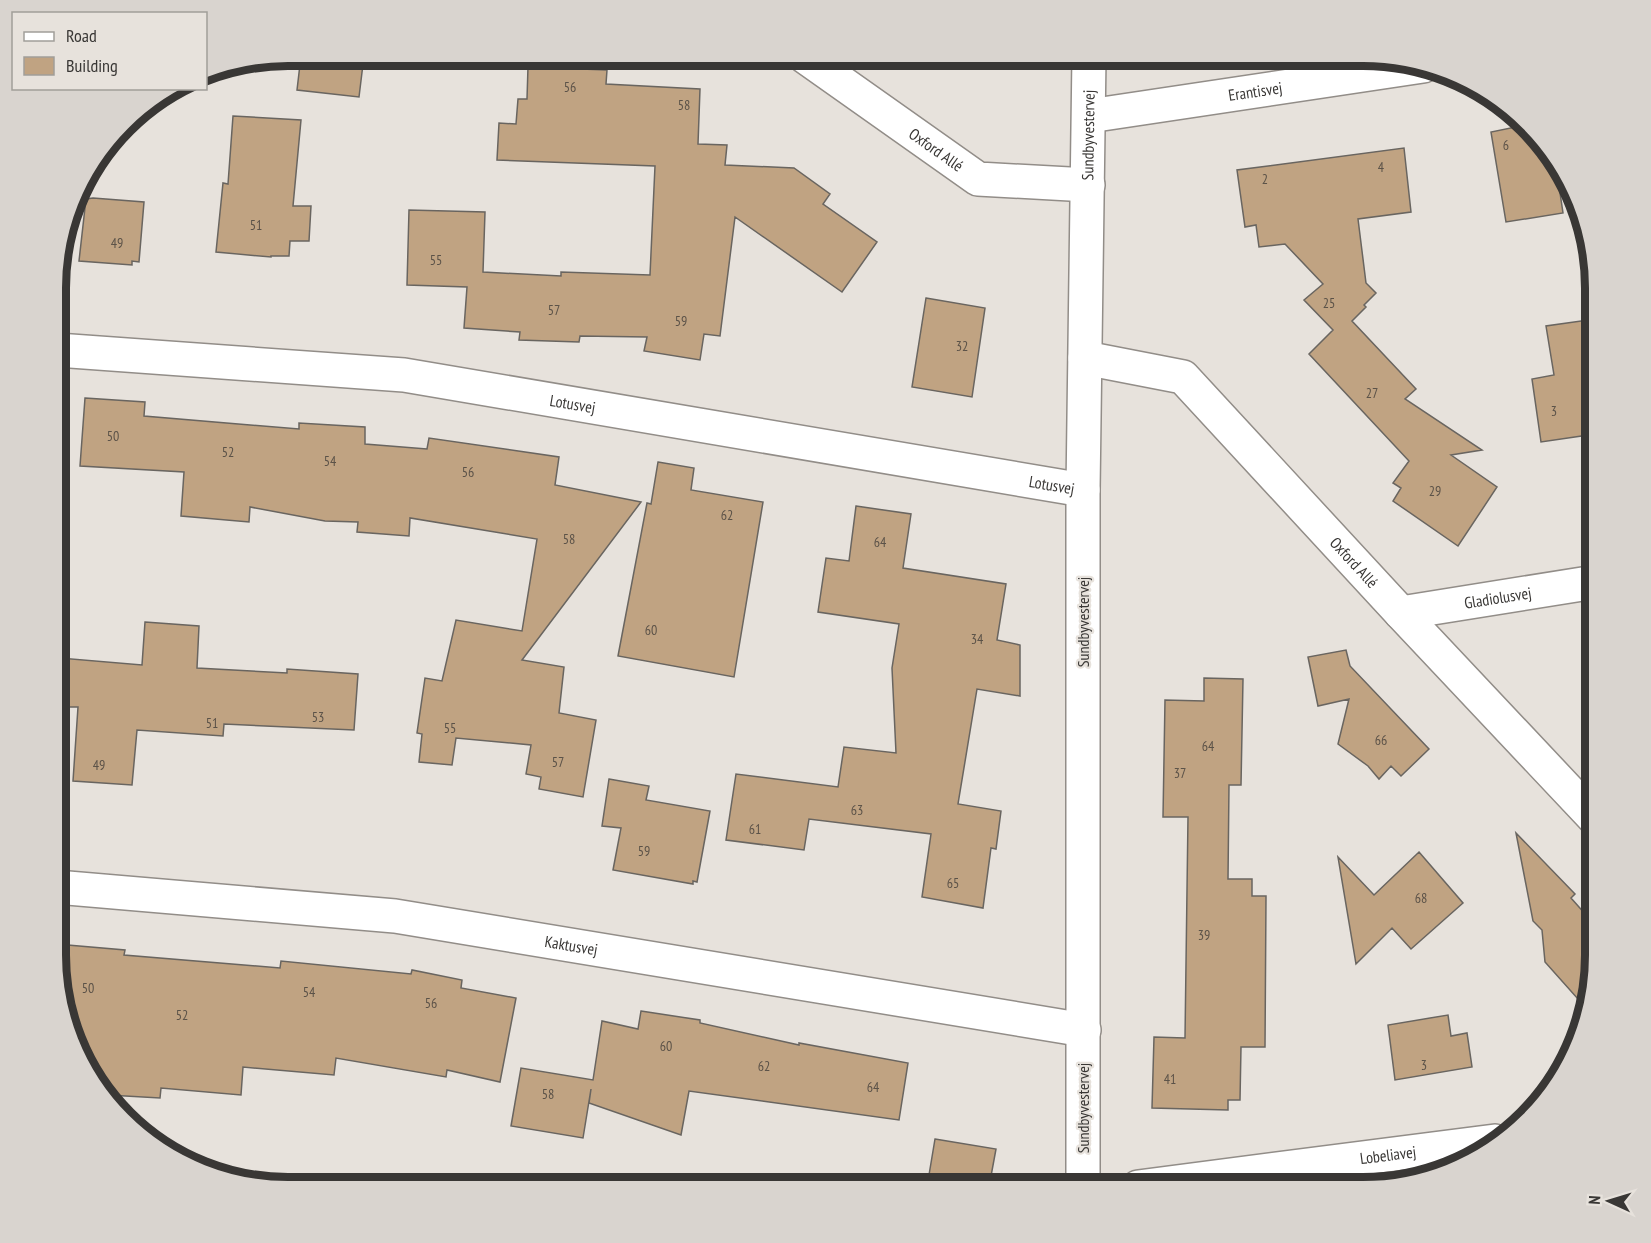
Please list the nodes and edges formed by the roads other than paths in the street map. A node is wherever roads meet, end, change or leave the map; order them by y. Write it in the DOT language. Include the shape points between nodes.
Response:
graph roads {
  1 [pos="818,66"];
  2 [pos="1089,66"];
  3 [pos="1401,69"];
  4 [pos="1089,116"];
  5 [pos="1088,185"];
  6 [pos="66,351"];
  7 [pos="1085,358"];
  8 [pos="1083,490"];
  9 [pos="1585,584"];
  10 [pos="1401,614"];
  11 [pos="1585,808"];
  12 [pos="66,888"];
  13 [pos="1084,1030"];
  14 [pos="1481,1143"];
  15 [pos="1083,1177"];
  16 [pos="1216,1177"];
  1 -- 5 [label="street, Oxford Allé" via="978,179"];
  2 -- 4 [label="street, Sundbyvestervej"];
  3 -- 4 [label="street, Erantisvej"];
  4 -- 5 [label="street, Sundbyvestervej"];
  5 -- 7 [label="street, Sundbyvestervej"];
  6 -- 8 [label="street, Lotusvej" via="404,375"];
  7 -- 8 [label="street, Sundbyvestervej"];
  7 -- 10 [label="street, Oxford Allé" via="1183,377"];
  8 -- 13 [label="street, Sundbyvestervej"];
  9 -- 10 [label="street, Gladiolusvej"];
  10 -- 11 [label="street, Oxford Allé"];
  12 -- 13 [label="street, Kaktusvej" via="395,916"];
  13 -- 15 [label="street, Sundbyvestervej"];
  14 -- 16 [label="street, Lobeliavej"];
}
